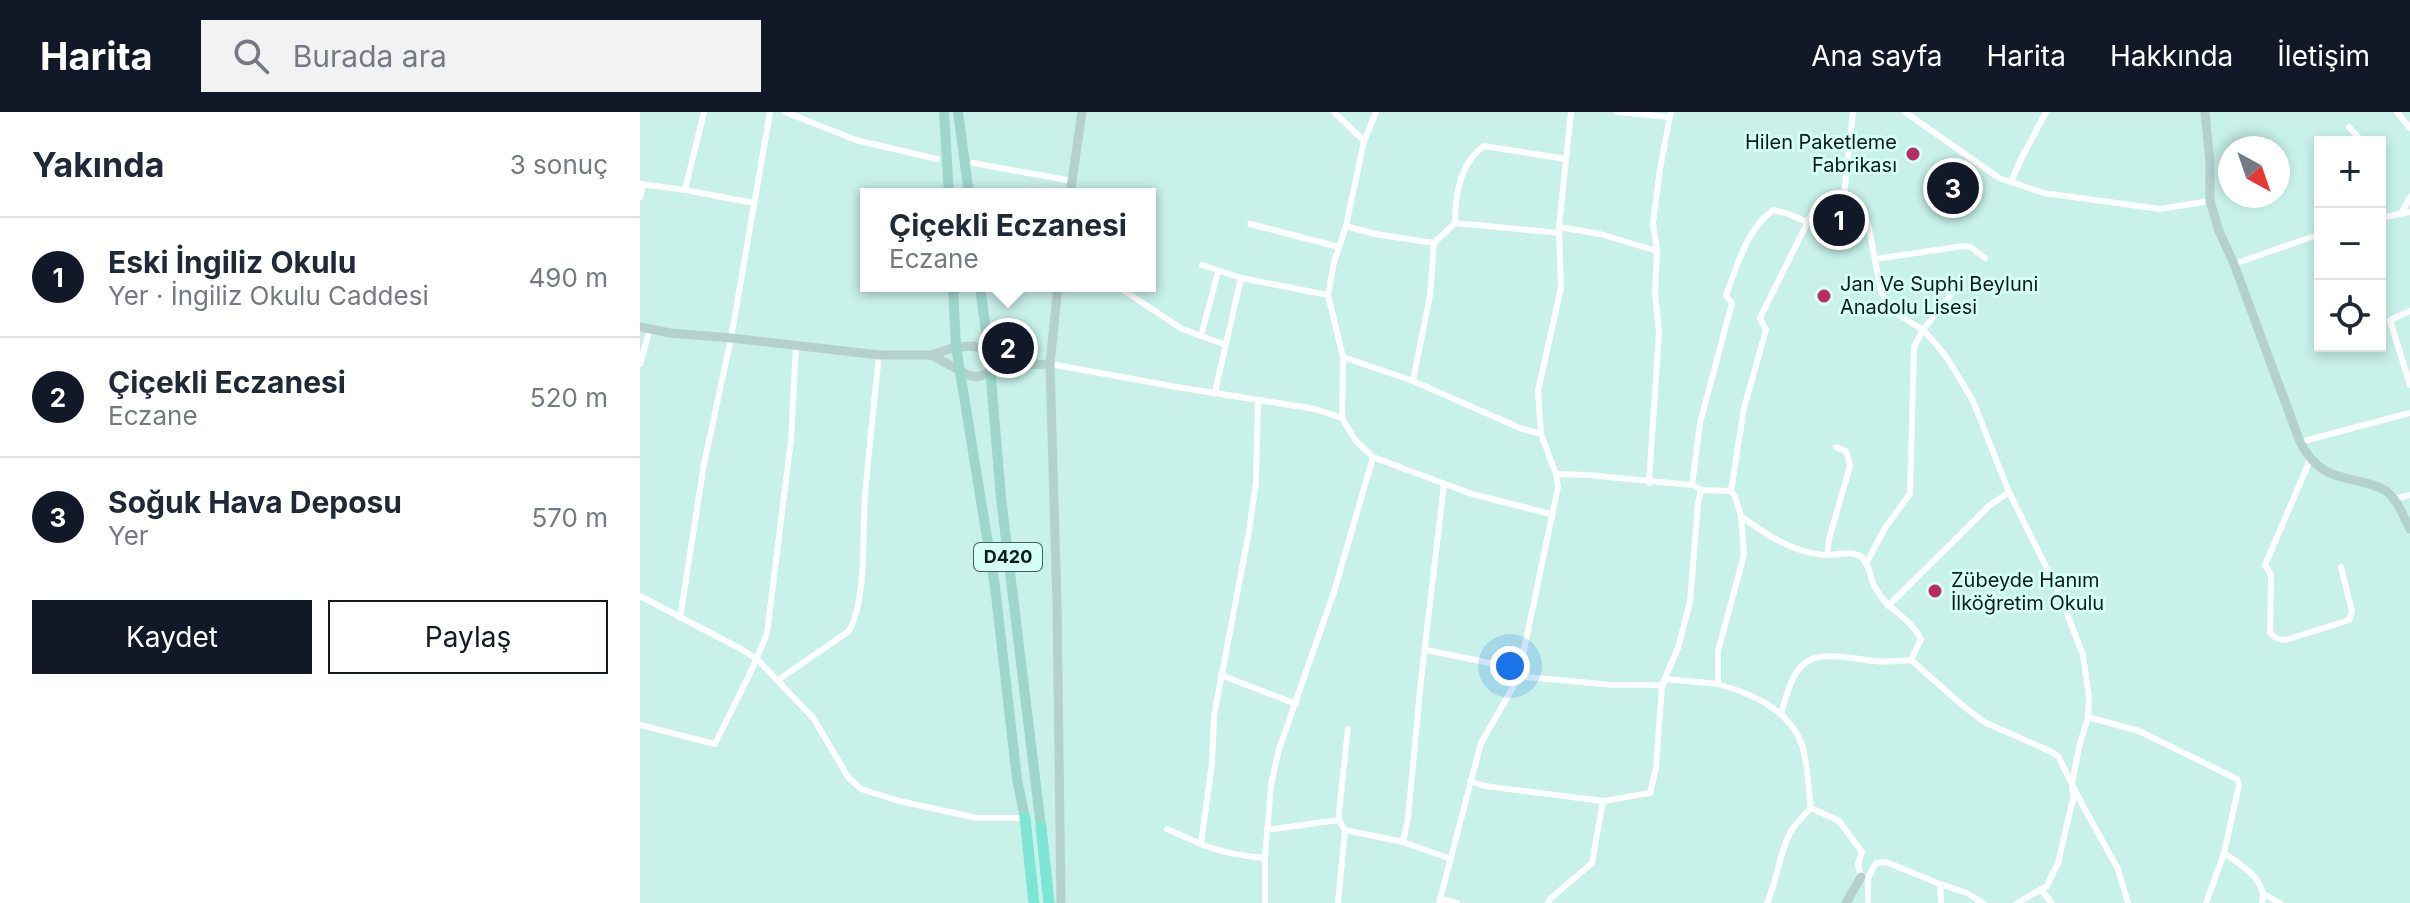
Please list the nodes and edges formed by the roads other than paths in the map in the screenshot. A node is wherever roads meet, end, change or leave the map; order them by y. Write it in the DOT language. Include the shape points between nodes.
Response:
graph roads {
  1 [pos="704,112"];
  2 [pos="770,112"];
  3 [pos="785,112"];
  4 [pos="944,112"];
  5 [pos="958,112"];
  6 [pos="1082,112"];
  7 [pos="1334,112"];
  8 [pos="1376,112"];
  9 [pos="1571,112"];
  10 [pos="1617,112"];
  11 [pos="1853,112"];
  12 [pos="1905,112"];
  13 [pos="2046,112"];
  14 [pos="2205,112"];
  15 [pos="2397,112"];
  16 [pos="1670,114"];
  17 [pos="2349,127"];
  18 [pos="2410,128"];
  19 [pos="2357,136"];
  20 [pos="1364,141"];
  21 [pos="937,159"];
  22 [pos="1566,159"];
  23 [pos="973,163"];
  24 [pos="1072,181"];
  25 [pos="2011,182"];
  26 [pos="642,184"];
  27 [pos="949,188"];
  28 [pos="968,188"];
  29 [pos="1071,188"];
  30 [pos="685,190"];
  31 [pos="1844,195"];
  32 [pos="640,197"];
  33 [pos="2410,197"];
  34 [pos="2210,201"];
  35 [pos="754,203"];
  36 [pos="2406,212"];
  37 [pos="2386,217"];
  38 [pos="1807,222"];
  39 [pos="1455,223"];
  40 [pos="1250,224"];
  41 [pos="1346,226"];
  42 [pos="1559,230"];
  43 [pos="2314,236"];
  44 [pos="1434,243"];
  45 [pos="1339,247"];
  46 [pos="1657,251"];
  47 [pos="1985,258"];
  48 [pos="1875,259"];
  49 [pos="2234,264"];
  50 [pos="1202,265"];
  51 [pos="1218,272"];
  52 [pos="1241,278"];
  53 [pos="1960,279"];
  54 [pos="953,292"];
  55 [pos="981,292"];
  56 [pos="1057,292"];
  57 [pos="1126,292"];
  58 [pos="1328,295"];
  59 [pos="2410,311"];
  60 [pos="645,328"];
  61 [pos="1923,330"];
  62 [pos="1201,336"];
  63 [pos="731,338"];
  64 [pos="1226,345"];
  65 [pos="796,346"];
  66 [pos="956,347"];
  67 [pos="879,355"];
  68 [pos="931,355"];
  69 [pos="989,355"];
  70 [pos="1343,357"];
  71 [pos="640,364"];
  72 [pos="1050,364"];
  73 [pos="1014,365"];
  74 [pos="960,371"];
  75 [pos="991,374"];
  76 [pos="1413,381"];
  77 [pos="2410,385"];
  78 [pos="1215,392"];
  79 [pos="1258,400"];
  80 [pos="2410,413"];
  81 [pos="1342,418"];
  82 [pos="1541,434"];
  83 [pos="2300,442"];
  84 [pos="1836,447"];
  85 [pos="1373,457"];
  86 [pos="2310,460"];
  87 [pos="1556,474"];
  88 [pos="1649,483"];
  89 [pos="1444,484"];
  90 [pos="1692,485"];
  91 [pos="1701,490"];
  92 [pos="1731,491"];
  93 [pos="2009,492"];
  94 [pos="2410,495"];
  95 [pos="2395,499"];
  96 [pos="1551,514"];
  97 [pos="1741,516"];
  98 [pos="2410,529"];
  99 [pos="1827,555"];
  100 [pos="1866,564"];
  101 [pos="2341,567"];
  102 [pos="640,596"];
  103 [pos="1888,606"];
  104 [pos="680,618"];
  105 [pos="1426,650"];
  106 [pos="758,660"];
  107 [pos="1911,660"];
  108 [pos="1520,671"];
  109 [pos="1221,675"];
  110 [pos="778,680"];
  111 [pos="1718,684"];
  112 [pos="1662,685"];
  113 [pos="1296,704"];
  114 [pos="1781,715"];
  115 [pos="2088,717"];
  116 [pos="640,725"];
  117 [pos="1348,729"];
  118 [pos="1470,781"];
  119 [pos="2072,784"];
  120 [pos="1603,801"];
  121 [pos="1811,808"];
  122 [pos="1025,818"];
  123 [pos="1339,820"];
  124 [pos="1041,827"];
  125 [pos="1167,829"];
  126 [pos="1267,830"];
  127 [pos="1345,830"];
  128 [pos="1403,842"];
  129 [pos="1201,844"];
  130 [pos="2224,853"];
  131 [pos="1265,858"];
  132 [pos="1451,859"];
  133 [pos="1865,878"];
  134 [pos="1940,884"];
  135 [pos="2041,890"];
  136 [pos="2264,894"];
  137 [pos="1440,901"];
  138 [pos="1034,903"];
  139 [pos="1049,903"];
  140 [pos="1061,903"];
  141 [pos="1265,903"];
  142 [pos="1338,903"];
  143 [pos="1457,903"];
  144 [pos="1548,903"];
  145 [pos="1767,903"];
  146 [pos="1846,903"];
  147 [pos="1868,903"];
  148 [pos="1941,903"];
  149 [pos="1983,903"];
  150 [pos="2017,903"];
  151 [pos="2052,903"];
  152 [pos="2128,903"];
  153 [pos="2206,903"];
  154 [pos="2262,903"];
  155 [pos="2280,903"];
  1 -- 30 [label="street"];
  2 -- 35 [label="street"];
  3 -- 21 [label="street" via="856,140"];
  4 -- 27 [label="main road"];
  5 -- 28 [label="main road"];
  6 -- 24 [label="main road"];
  7 -- 20 [label="street"];
  8 -- 20 [label="street"];
  9 -- 22 [label="street"];
  10 -- 16 [label="street"];
  11 -- 31 [label="street"];
  12 -- 25 [label="street"];
  13 -- 25 [label="street"];
  14 -- 34 [label="main road"];
  15 -- 18 [label="street"];
  16 -- 46 [label="street" via="1653,223"];
  17 -- 19 [label="street"];
  20 -- 41 [label="street"];
  22 -- 39 [label="street" via="1484,146 1468,162 1460,182"];
  22 -- 42 [label="street"];
  23 -- 24 [label="street"];
  24 -- 29 [label="main road"];
  25 -- 34 [label="street" via="2044,193 2160,209"];
  26 -- 30 [label="street"];
  26 -- 32 [label="street"];
  30 -- 35 [label="street"];
  31 -- 38 [label="street" via="1828,200"];
  31 -- 48 [label="street" via="1868,223"];
  33 -- 36 [label="street"];
  34 -- 49 [label="main road"];
  35 -- 63 [label="street"];
  36 -- 37 [label="street"];
  38 -- 90 [label="street" via="1773,210 1759,220 1744,247 1726,295 1732,303 1700,423"];
  38 -- 92 [label="street" via="1760,318 1766,330 1744,408"];
  39 -- 42 [label="street"];
  39 -- 44 [label="street"];
  40 -- 45 [label="street"];
  41 -- 44 [label="street"];
  41 -- 45 [label="street"];
  42 -- 46 [label="street" via="1600,234"];
  42 -- 82 [label="street" via="1561,288 1538,391"];
  43 -- 49 [label="street"];
  44 -- 76 [label="street"];
  45 -- 58 [label="street"];
  46 -- 88 [label="street" via="1659,332"];
  47 -- 48 [label="street" via="1964,246"];
  48 -- 61 [label="street" via="1881,292 1894,312"];
  49 -- 83 [label="main road"];
  50 -- 51 [label="street"];
  51 -- 52 [label="street"];
  51 -- 62 [label="street"];
  52 -- 58 [label="street"];
  52 -- 64 [label="street"];
  53 -- 61 [label="street"];
  54 -- 66 [label="main road"];
  55 -- 69 [label="main road, D420"];
  56 -- 72 [label="main road"];
  57 -- 62 [label="street"];
  58 -- 70 [label="street"];
  59 -- 77 [label="street" via="2390,320"];
  60 -- 63 [label="main road"];
  60 -- 71 [label="street"];
  61 -- 93 [label="street" via="1964,384"];
  61 -- 100 [label="street" via="1914,347 1910,494"];
  62 -- 64 [label="street"];
  63 -- 65 [label="main road"];
  63 -- 104 [label="street"];
  64 -- 78 [label="street"];
  65 -- 67 [label="main road"];
  65 -- 106 [label="street" via="791,440 767,633"];
  66 -- 68 [label="main road"];
  66 -- 69 [label="main road" via="974,346"];
  66 -- 74 [label="main road"];
  67 -- 68 [label="main road"];
  67 -- 110 [label="street" via="855,619 849,631"];
  68 -- 74 [label="main road"];
  69 -- 73 [label="main road"];
  69 -- 75 [label="main road, D420"];
  70 -- 76 [label="street"];
  70 -- 81 [label="street"];
  72 -- 73 [label="main road"];
  72 -- 78 [label="street"];
  72 -- 140 [label="main road"];
  73 -- 75 [label="main road"];
  74 -- 75 [label="main road" via="977,377"];
  74 -- 122 [label="main road"];
  75 -- 124 [label="main road, D420" via="1002,513"];
  76 -- 82 [label="street"];
  78 -- 79 [label="street"];
  79 -- 81 [label="street"];
  79 -- 109 [label="street" via="1256,482"];
  80 -- 83 [label="street"];
  81 -- 85 [label="street"];
  82 -- 87 [label="street"];
  83 -- 86 [label="main road"];
  84 -- 99 [label="street" via="1846,451 1850,466"];
  85 -- 89 [label="street"];
  85 -- 113 [label="street"];
  86 -- 95 [label="main road" via="2324,471 2376,485"];
  86 -- 101 [label="street" via="2265,565 2271,575 2272,636 2286,640 2349,620 2352,611"];
  87 -- 88 [label="street"];
  87 -- 96 [label="street"];
  88 -- 90 [label="street"];
  89 -- 96 [label="street"];
  89 -- 105 [label="street"];
  90 -- 91 [label="street"];
  91 -- 92 [label="street"];
  91 -- 112 [label="street" via="1688,613"];
  92 -- 97 [label="street"];
  93 -- 103 [label="street"];
  93 -- 115 [label="street" via="2083,655"];
  94 -- 95 [label="street"];
  95 -- 98 [label="main road"];
  96 -- 108 [label="street"];
  97 -- 99 [label="street" via="1773,539"];
  97 -- 111 [label="street" via="1744,555 1718,651"];
  99 -- 100 [label="street" via="1851,553"];
  100 -- 103 [label="street"];
  102 -- 104 [label="street"];
  103 -- 107 [label="street" via="1910,622 1921,639"];
  104 -- 106 [label="street"];
  105 -- 108 [label="street"];
  105 -- 128 [label="street"];
  106 -- 110 [label="street"];
  106 -- 116 [label="street" via="715,744"];
  107 -- 114 [label="street" via="1814,657 1791,680"];
  107 -- 119 [label="street" via="1984,722 2052,752"];
  108 -- 112 [label="street" via="1526,677"];
  108 -- 118 [label="street" via="1481,743"];
  109 -- 113 [label="street"];
  109 -- 129 [label="street"];
  110 -- 122 [label="street" via="814,719 848,777 861,789 977,818"];
  111 -- 112 [label="street" via="1667,679"];
  111 -- 114 [label="street" via="1746,693"];
  112 -- 120 [label="street" via="1650,793"];
  113 -- 126 [label="street" via="1279,749"];
  114 -- 121 [label="street" via="1802,746"];
  115 -- 119 [label="street"];
  115 -- 130 [label="street" via="2139,731 2237,779"];
  117 -- 123 [label="street"];
  118 -- 120 [label="street"];
  118 -- 132 [label="street"];
  119 -- 135 [label="street" via="2058,863"];
  119 -- 152 [label="street" via="2118,869"];
  120 -- 144 [label="street" via="1592,863"];
  121 -- 133 [label="street" via="1839,821 1852,836 1862,852 1858,864"];
  121 -- 145 [label="street" via="1794,828"];
  122 -- 138 [label="highway"];
  123 -- 126 [label="street"];
  123 -- 127 [label="street"];
  124 -- 139 [label="highway, D420"];
  125 -- 129 [label="street"];
  126 -- 131 [label="street"];
  127 -- 128 [label="street"];
  127 -- 142 [label="street"];
  128 -- 132 [label="street"];
  129 -- 131 [label="street"];
  130 -- 136 [label="street" via="2247,869"];
  130 -- 153 [label="street"];
  131 -- 141 [label="street"];
  132 -- 137 [label="street"];
  133 -- 134 [label="street" via="1876,863 1886,862"];
  133 -- 146 [label="main road"];
  133 -- 147 [label="street"];
  134 -- 148 [label="street"];
  134 -- 149 [label="street"];
  135 -- 150 [label="street"];
  135 -- 151 [label="street"];
  136 -- 154 [label="street"];
  136 -- 155 [label="street"];
  137 -- 143 [label="street"];
}
